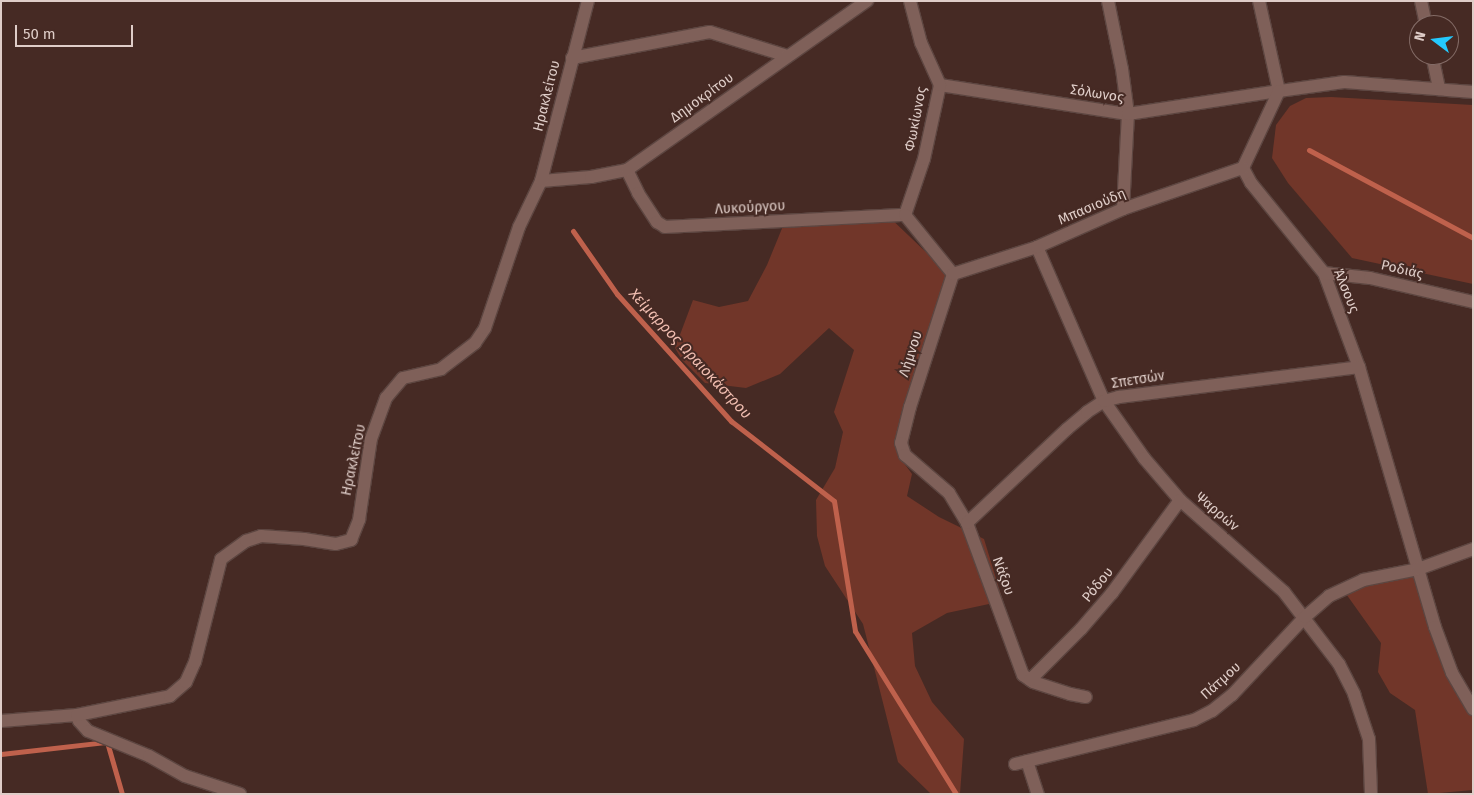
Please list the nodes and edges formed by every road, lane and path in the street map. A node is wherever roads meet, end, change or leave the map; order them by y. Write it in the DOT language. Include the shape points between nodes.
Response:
graph roads {
  1 [pos="588,1"];
  2 [pos="867,1"];
  3 [pos="910,1"];
  4 [pos="1108,1"];
  5 [pos="1259,1"];
  6 [pos="1421,1"];
  7 [pos="1424,15"];
  8 [pos="787,56"];
  9 [pos="572,58"];
  10 [pos="1434,65"];
  11 [pos="940,85"];
  12 [pos="1438,89"];
  13 [pos="1279,91"];
  14 [pos="1473,92"];
  15 [pos="1128,114"];
  16 [pos="1243,168"];
  17 [pos="627,170"];
  18 [pos="541,181"];
  19 [pos="1123,209"];
  20 [pos="905,215"];
  21 [pos="1037,247"];
  22 [pos="1324,273"];
  23 [pos="953,274"];
  24 [pos="1473,302"];
  25 [pos="1359,367"];
  26 [pos="1104,401"];
  27 [pos="901,443"];
  28 [pos="1180,500"];
  29 [pos="967,523"];
  30 [pos="1473,549"];
  31 [pos="1418,568"];
  32 [pos="1305,617"];
  33 [pos="1030,680"];
  34 [pos="1086,696"];
  35 [pos="1473,709"];
  36 [pos="77,715"];
  37 [pos="1,721"];
  38 [pos="1027,761"];
  39 [pos="1015,764"];
  40 [pos="240,794"];
  41 [pos="1038,794"];
  42 [pos="1371,794"];
  1 -- 9 [label="street, Ηρακλείτου"];
  2 -- 8 [label="street, Δημοκρίτου"];
  3 -- 11 [label="street, Φωκίωνος" via="921,43"];
  4 -- 15 [label="street"];
  5 -- 13 [label="street"];
  6 -- 7 [label="street"];
  8 -- 9 [label="street" via="710,32"];
  8 -- 17 [label="street, Δημοκρίτου"];
  9 -- 18 [label="street, Ηρακλείτου"];
  10 -- 12 [label="street"];
  11 -- 15 [label="street, Σόλωνος"];
  11 -- 20 [label="street, Φωκίωνος" via="924,159"];
  12 -- 13 [label="street" via="1344,82"];
  12 -- 14 [label="street"];
  13 -- 15 [label="street, Σόλωνος"];
  13 -- 16 [label="street"];
  15 -- 19 [label="street"];
  16 -- 19 [label="street, Μπασιούδη"];
  16 -- 22 [label="street, Άλσους" via="1251,183"];
  17 -- 18 [label="street, Δημοκρίτου"];
  17 -- 20 [label="street, Λυκούργου" via="657,222 665,227"];
  18 -- 36 [label="street, Ηρακλείτου" via="520,227 485,328 475,343 441,369 403,378 386,398 371,440 359,520 351,540 336,544 261,536 246,541 221,559 196,662 186,682 170,696"];
  19 -- 21 [label="street, Μπασιούδη"];
  20 -- 23 [label="street"];
  21 -- 23 [label="street, Μπασιούδη"];
  21 -- 26 [label="street, Ψαρρών"];
  22 -- 24 [label="street, Ροδιάς" via="1370,278"];
  22 -- 25 [label="street, Άλσους"];
  23 -- 27 [label="street, Λήμνου"];
  25 -- 26 [label="street, Σπετσών"];
  25 -- 31 [label="street, Άλσους"];
  26 -- 28 [label="street, Ψαρρών" via="1144,458"];
  26 -- 29 [label="street, Σπετσών" via="1067,429"];
  27 -- 29 [label="street, Νάξου" via="905,455 949,493"];
  28 -- 32 [label="street, Ψαρρών" via="1252,561"];
  28 -- 33 [label="street, Ρόδου" via="1112,593 1075,636"];
  29 -- 33 [label="street, Νάξου" via="1023,675"];
  30 -- 31 [label="street, Πάτμου"];
  31 -- 32 [label="street, Πάτμου" via="1344,587"];
  31 -- 35 [label="street, Άλσους" via="1452,673"];
  32 -- 38 [label="street, Πάτμου" via="1232,695 1212,711 1194,720"];
  32 -- 42 [label="street, Ψαρρών" via="1339,664 1363,717 1369,739"];
  33 -- 34 [label="street"];
  36 -- 37 [label="street, Ηρακλείτου"];
  36 -- 40 [label="street" via="88,731 149,756 185,776"];
  38 -- 39 [label="street, Πάτμου"];
  38 -- 41 [label="street"];
}
